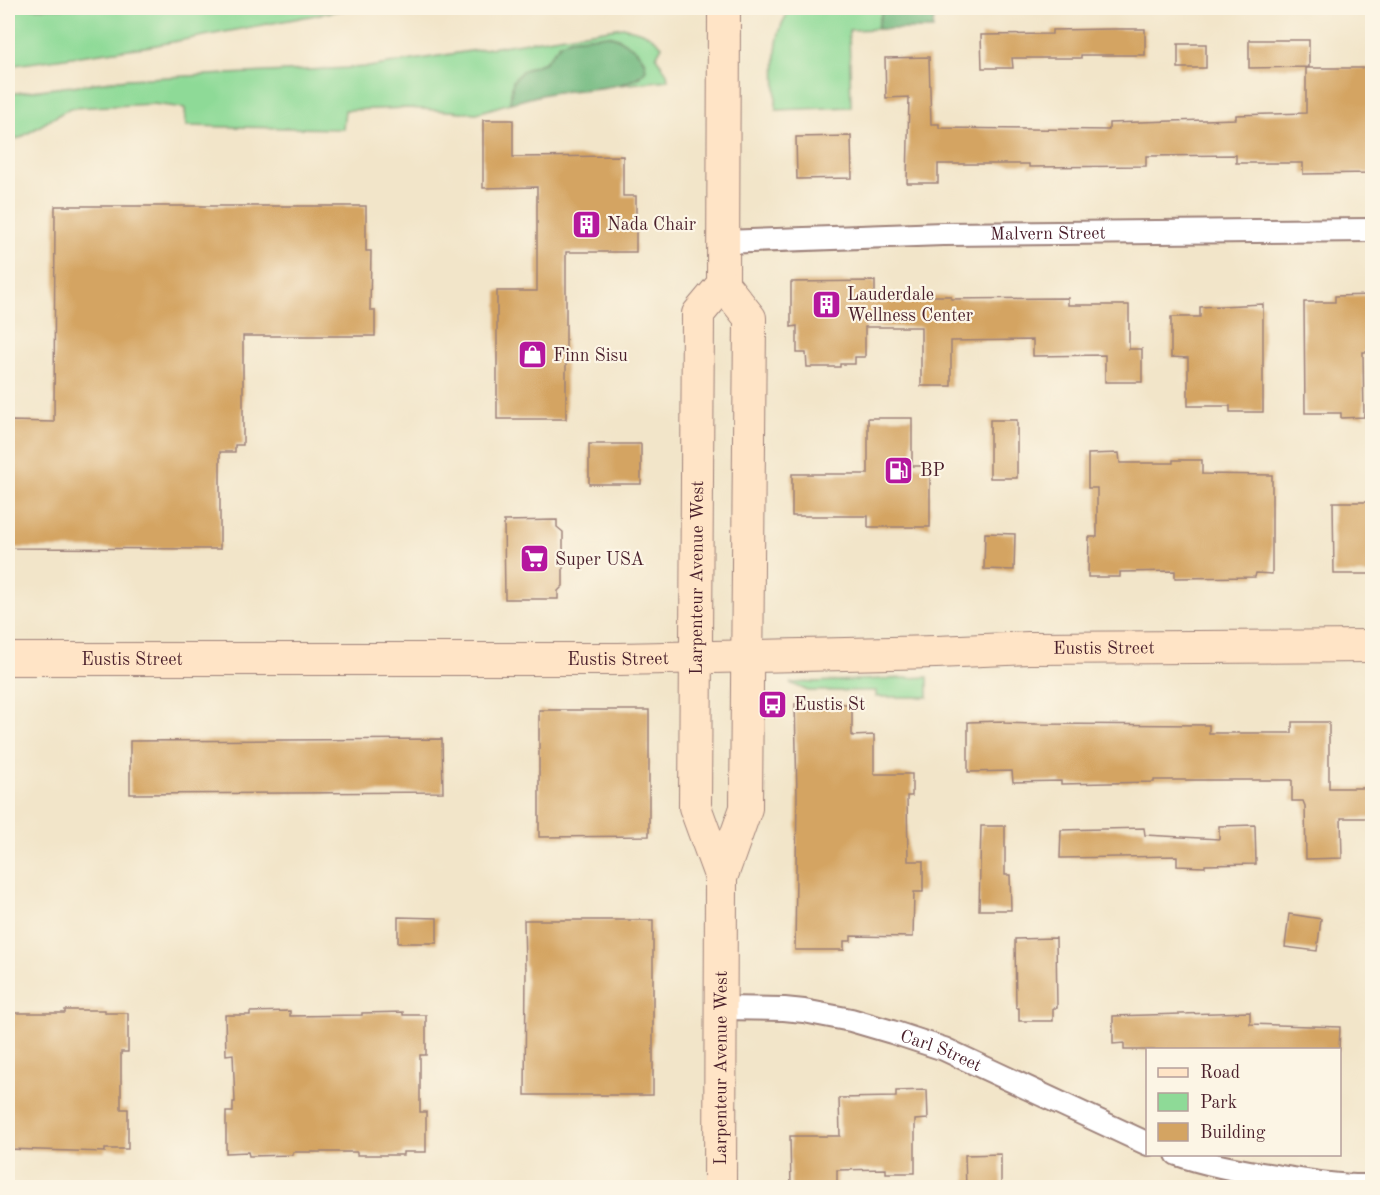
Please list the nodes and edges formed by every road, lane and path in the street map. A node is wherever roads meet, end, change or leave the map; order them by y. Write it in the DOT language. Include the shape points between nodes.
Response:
graph roads {
  1 [pos="724,8"];
  2 [pos="1372,230"];
  3 [pos="724,242"];
  4 [pos="723,284"];
  5 [pos="1372,646"];
  6 [pos="747,657"];
  7 [pos="695,658"];
  8 [pos="8,659"];
  9 [pos="721,878"];
  10 [pos="721,1008"];
  11 [pos="1146,1143"];
  12 [pos="1180,1156"];
  13 [pos="1372,1186"];
  14 [pos="720,1188"];
  1 -- 3 [label="main road"];
  2 -- 3 [label="street, Malvern Street" via="943,234"];
  3 -- 4 [label="main road"];
  4 -- 6 [label="main road, Larpenteur Avenue West" via="750,318"];
  4 -- 7 [label="main road, Larpenteur Avenue West" via="698,314"];
  5 -- 6 [label="main road, Eustis Street" via="1029,648"];
  6 -- 7 [label="main road, Eustis Street"];
  6 -- 9 [label="main road, Larpenteur Avenue West" via="746,808"];
  7 -- 8 [label="main road, Eustis Street"];
  7 -- 9 [label="main road, Larpenteur Avenue West" via="695,807"];
  9 -- 10 [label="main road, Larpenteur Avenue West"];
  10 -- 11 [label="street, Carl Street" via="804,1011 892,1032 944,1049"];
  10 -- 14 [label="main road, Larpenteur Avenue West"];
  12 -- 13 [label="street" via="1255,1173"];
}
